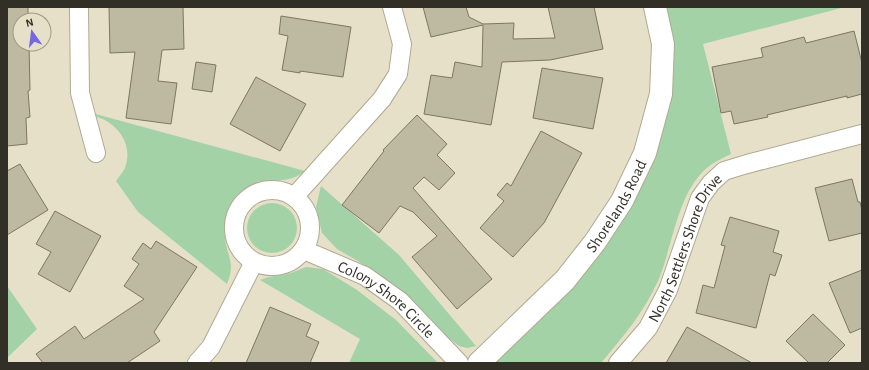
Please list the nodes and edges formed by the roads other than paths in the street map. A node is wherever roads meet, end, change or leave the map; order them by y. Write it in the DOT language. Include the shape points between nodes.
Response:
graph roads {
  1 [pos="79,7"];
  2 [pos="392,7"];
  3 [pos="654,7"];
  4 [pos="862,134"];
  5 [pos="96,153"];
  6 [pos="294,197"];
  7 [pos="304,250"];
  8 [pos="254,262"];
  9 [pos="197,363"];
  10 [pos="459,363"];
  11 [pos="479,363"];
  12 [pos="618,363"];
  1 -- 5 [label="street" via="80,93"];
  2 -- 6 [label="street" via="402,44 398,74 382,99"];
  3 -- 11 [label="street, Shorelands Road" via="663,44 661,94 645,153 622,201 595,242 565,280"];
  4 -- 12 [label="street, North Settlers Shore Drive" via="724,171 711,183 700,198 668,290 648,328"];
  6 -- 7 [label="street" via="303,205 310,220 310,235"];
  6 -- 8 [label="street" via="272,190 257,193 245,200 236,214 233,229 236,243 243,254"];
  7 -- 8 [label="street" via="294,260 281,266 267,267"];
  7 -- 10 [label="street, Colony Shore Circle" via="365,276 400,301"];
  8 -- 9 [label="street" via="211,347"];
}
